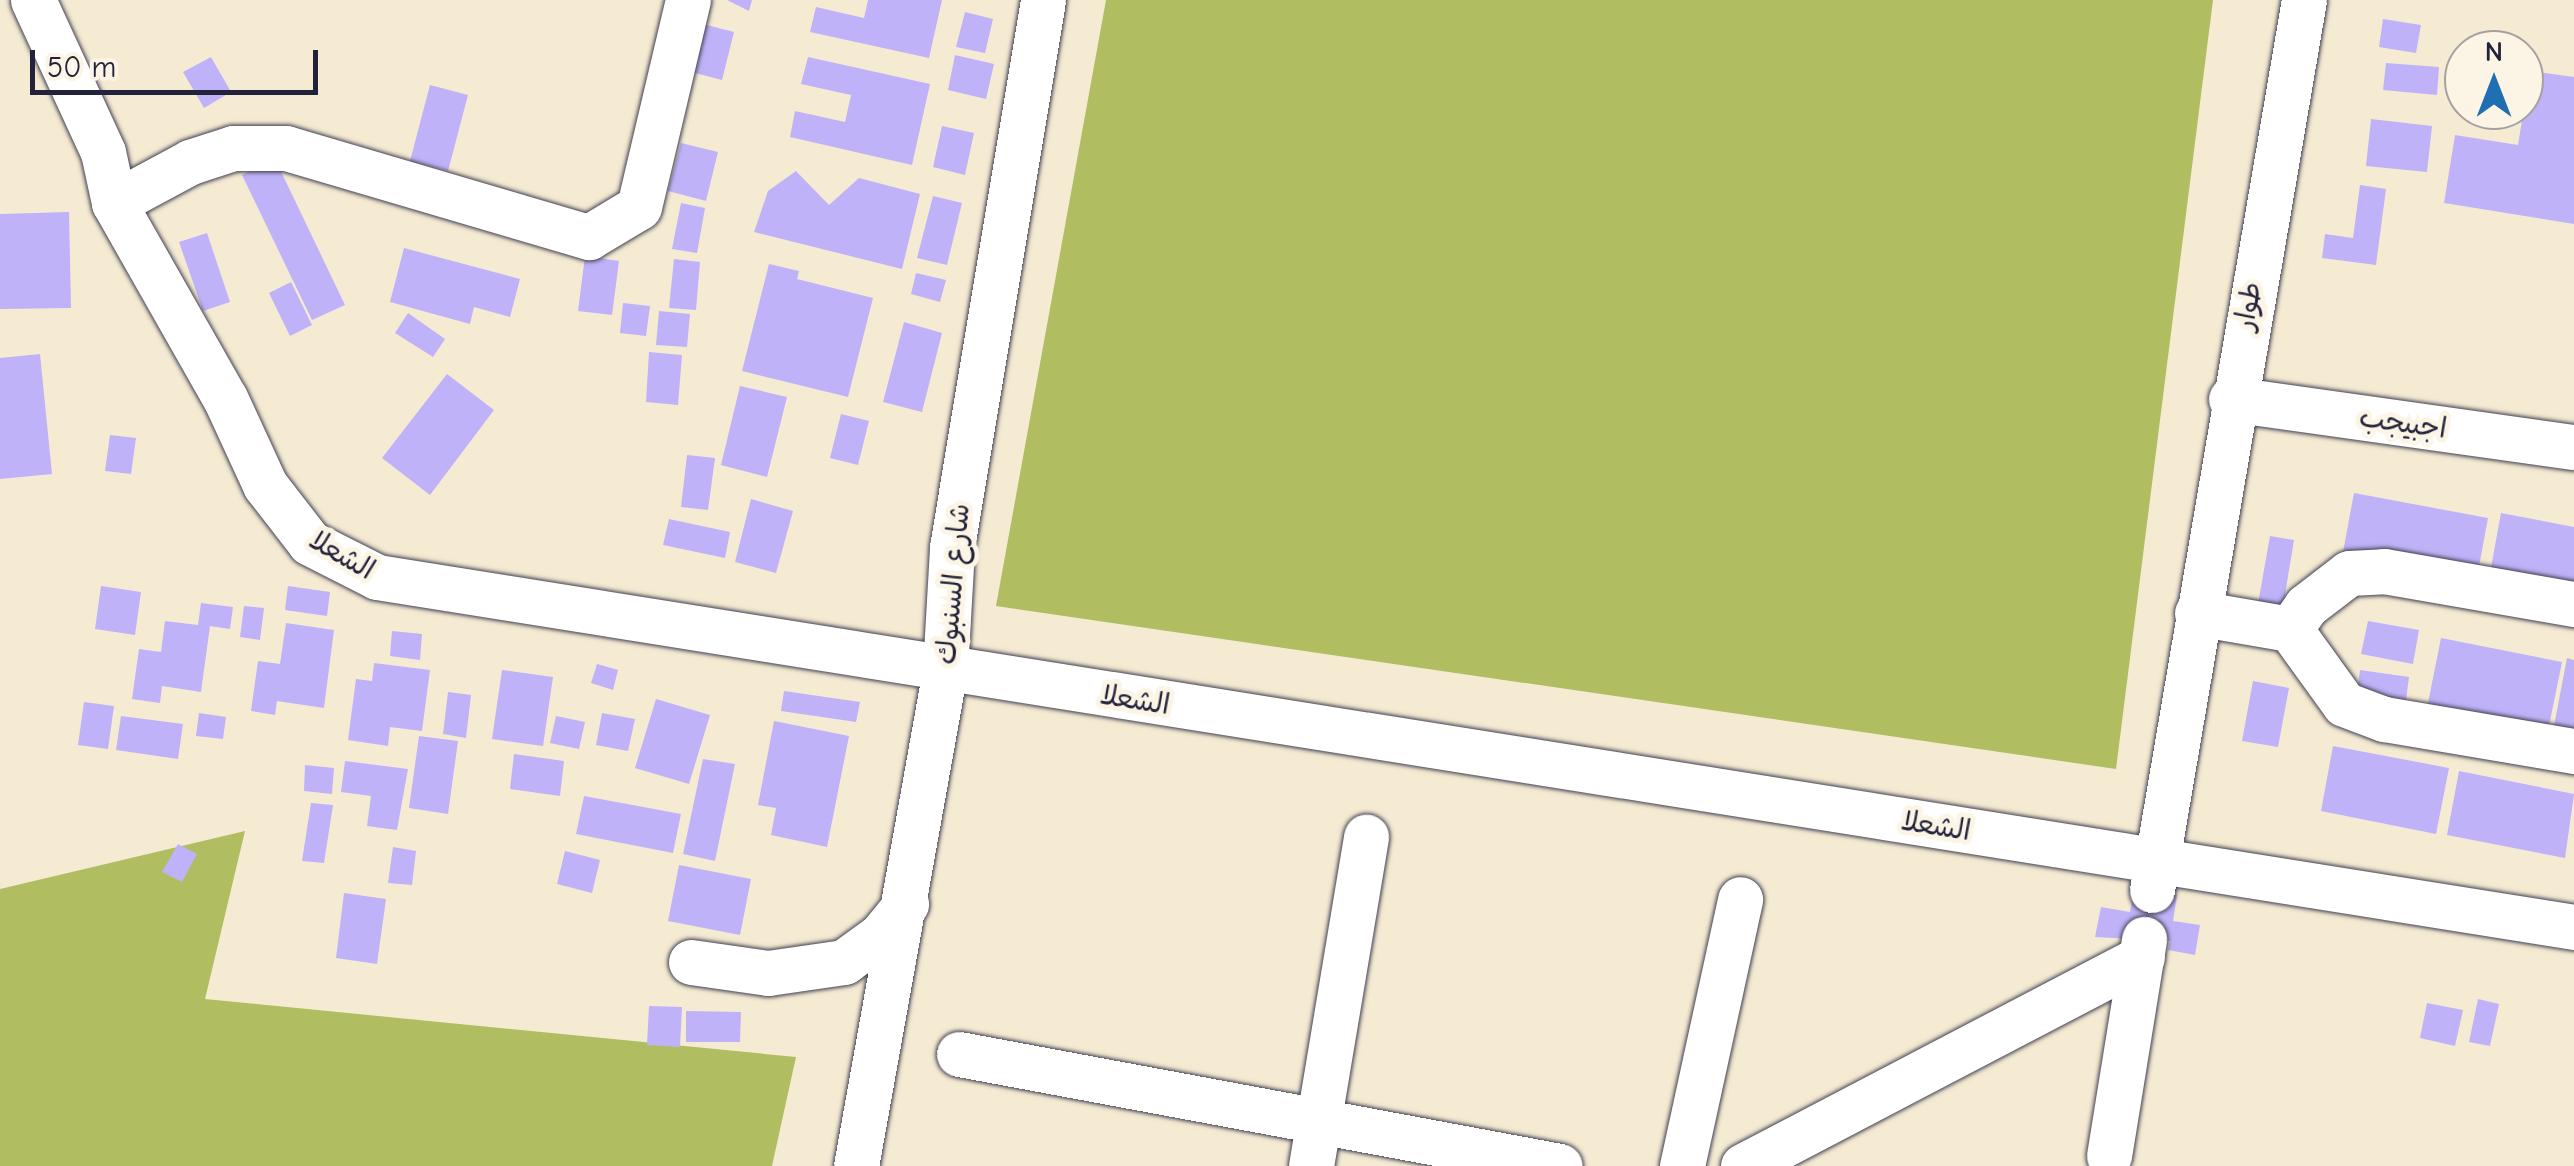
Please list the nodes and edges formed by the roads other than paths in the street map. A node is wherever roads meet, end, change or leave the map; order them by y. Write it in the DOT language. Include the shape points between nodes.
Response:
graph roads {
  1 [pos="34,0"];
  2 [pos="688,0"];
  3 [pos="1043,0"];
  4 [pos="2304,0"];
  5 [pos="114,203"];
  6 [pos="2231,399"];
  7 [pos="2574,446"];
  8 [pos="2574,604"];
  9 [pos="2197,613"];
  10 [pos="2290,629"];
  11 [pos="945,670"];
  12 [pos="2574,751"];
  13 [pos="1366,836"];
  14 [pos="2155,876"];
  15 [pos="1740,899"];
  16 [pos="906,904"];
  17 [pos="2574,927"];
  18 [pos="691,962"];
  19 [pos="959,1054"];
  20 [pos="1320,1122"];
  21 [pos="2104,1163"];
  22 [pos="856,1166"];
  23 [pos="1312,1166"];
  24 [pos="1560,1166"];
  25 [pos="1682,1166"];
  26 [pos="1742,1166"];
  1 -- 5 [label="street, الشعلا" via="103,152"];
  2 -- 5 [label="street" via="639,207 589,237 286,148 219,152"];
  3 -- 11 [label="street, شارع السنبوك" via="952,546"];
  4 -- 6 [label="street, طوار"];
  5 -- 11 [label="street, الشعلا" via="265,484 310,543 377,577"];
  6 -- 7 [label="street, اجبيجب"];
  6 -- 9 [label="street, طوار"];
  8 -- 10 [label="street" via="2384,572 2349,573 2306,606"];
  9 -- 10 [label="street"];
  9 -- 14 [label="street, طوار"];
  10 -- 12 [label="street" via="2344,704 2384,719"];
  11 -- 14 [label="street, الشعلا"];
  11 -- 16 [label="street, شارع السنبوك"];
  13 -- 20 [label="street"];
  14 -- 17 [label="street, الشعلا"];
  15 -- 25 [label="street"];
  16 -- 18 [label="street" via="882,935 844,962 768,973"];
  16 -- 22 [label="street, شارع السنبوك"];
  19 -- 20 [label="street"];
  20 -- 23 [label="street"];
  20 -- 24 [label="street"];
  21 -- 26 [label="street" via="2143,947"];
}
